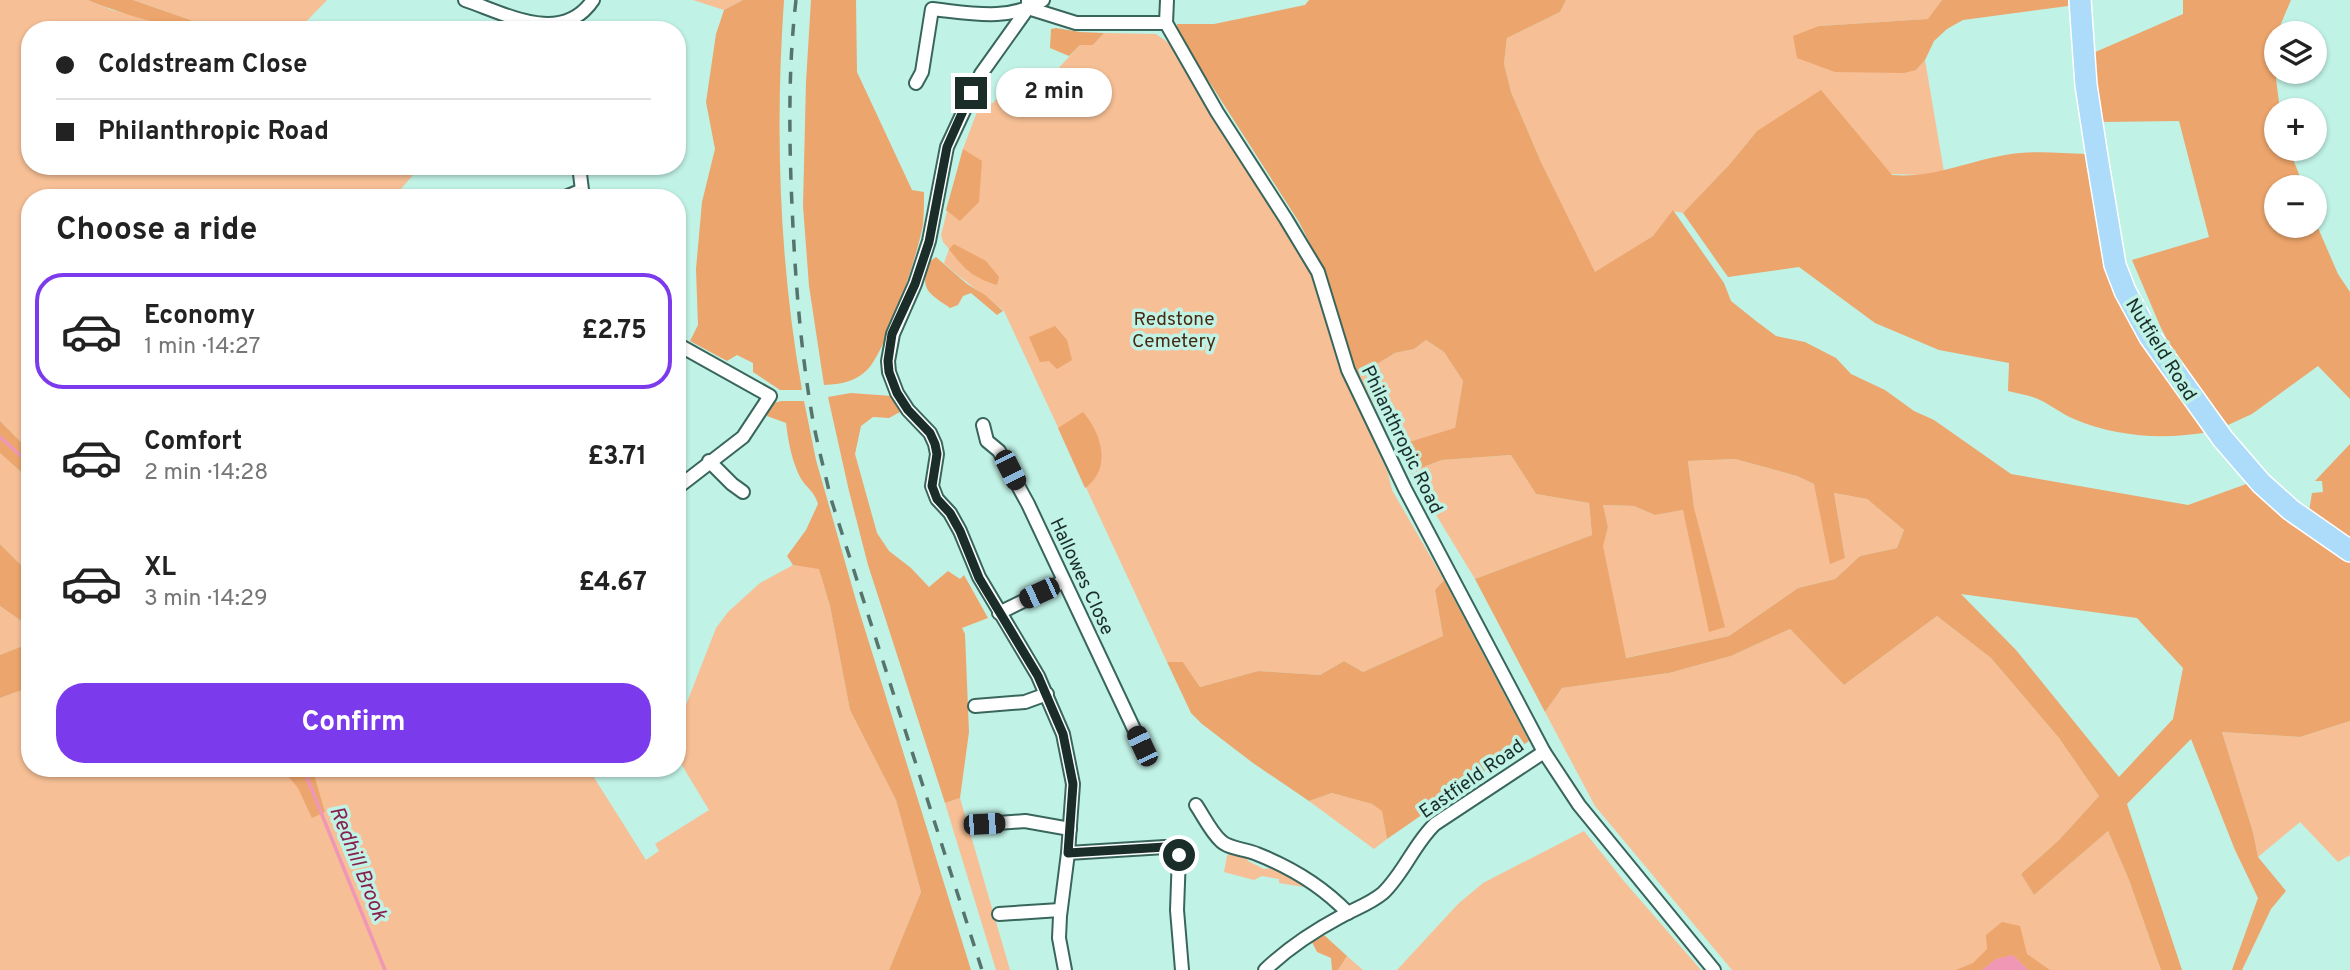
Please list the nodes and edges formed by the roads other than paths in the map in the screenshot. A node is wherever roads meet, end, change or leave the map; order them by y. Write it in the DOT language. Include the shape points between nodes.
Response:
graph roads {
  1 [pos="465,0"];
  2 [pos="593,0"];
  3 [pos="1043,0"];
  4 [pos="1167,0"];
  5 [pos="2080,0"];
  6 [pos="1028,4"];
  7 [pos="933,5"];
  8 [pos="529,21"];
  9 [pos="571,21"];
  10 [pos="1166,23"];
  11 [pos="916,83"];
  12 [pos="686,349"];
  13 [pos="983,425"];
  14 [pos="709,461"];
  15 [pos="686,480"];
  16 [pos="743,492"];
  17 [pos="2350,551"];
  18 [pos="1064,581"];
  19 [pos="999,612"];
  20 [pos="1047,694"];
  21 [pos="975,706"];
  22 [pos="1142,746"];
  23 [pos="1544,752"];
  24 [pos="1196,805"];
  25 [pos="984,824"];
  26 [pos="1070,828"];
  27 [pos="1068,853"];
  28 [pos="1060,910"];
  29 [pos="1348,913"];
  30 [pos="999,915"];
  31 [pos="1065,970"];
  32 [pos="1182,970"];
  33 [pos="1265,970"];
  34 [pos="1714,970"];
  1 -- 8 [label="street"];
  2 -- 9 [label="street"];
  3 -- 6 [label="street"];
  4 -- 10 [label="street"];
  5 -- 17 [label="main road, Nutfield Road" via="2097,157 2115,265 2125,291 2194,400 2253,474 2291,510"];
  6 -- 7 [label="street" via="1004,15"];
  6 -- 10 [label="street" via="1076,23"];
  6 -- 19 [label="street" via="981,74 947,147 929,242 892,334 888,361 897,393 930,433 937,454 932,486 937,499 960,531"];
  7 -- 11 [label="street" via="922,72"];
  10 -- 23 [label="street, Philanthropic Road" via="1318,272 1348,370 1405,489"];
  12 -- 14 [label="street" via="771,396 743,437"];
  13 -- 18 [label="street, Hallowes Close" via="987,441 999,450"];
  14 -- 15 [label="street"];
  14 -- 16 [label="street"];
  18 -- 19 [label="street"];
  18 -- 22 [label="street, Hallowes Close"];
  19 -- 20 [label="street"];
  20 -- 21 [label="street" via="1025,702"];
  20 -- 26 [label="street" via="1063,734 1073,784"];
  23 -- 29 [label="street, Eastfield Road" via="1435,824 1382,893"];
  23 -- 34 [label="street, Philanthropic Road" via="1579,805"];
  24 -- 29 [label="street" via="1222,843 1284,867 1336,900"];
  25 -- 26 [label="street" via="1026,821"];
  26 -- 27 [label="street"];
  27 -- 28 [label="street"];
  27 -- 32 [label="street" via="1174,849 1179,855"];
  28 -- 30 [label="street"];
  28 -- 31 [label="street"];
  29 -- 33 [label="street, Eastfield Road" via="1306,936"];
}
